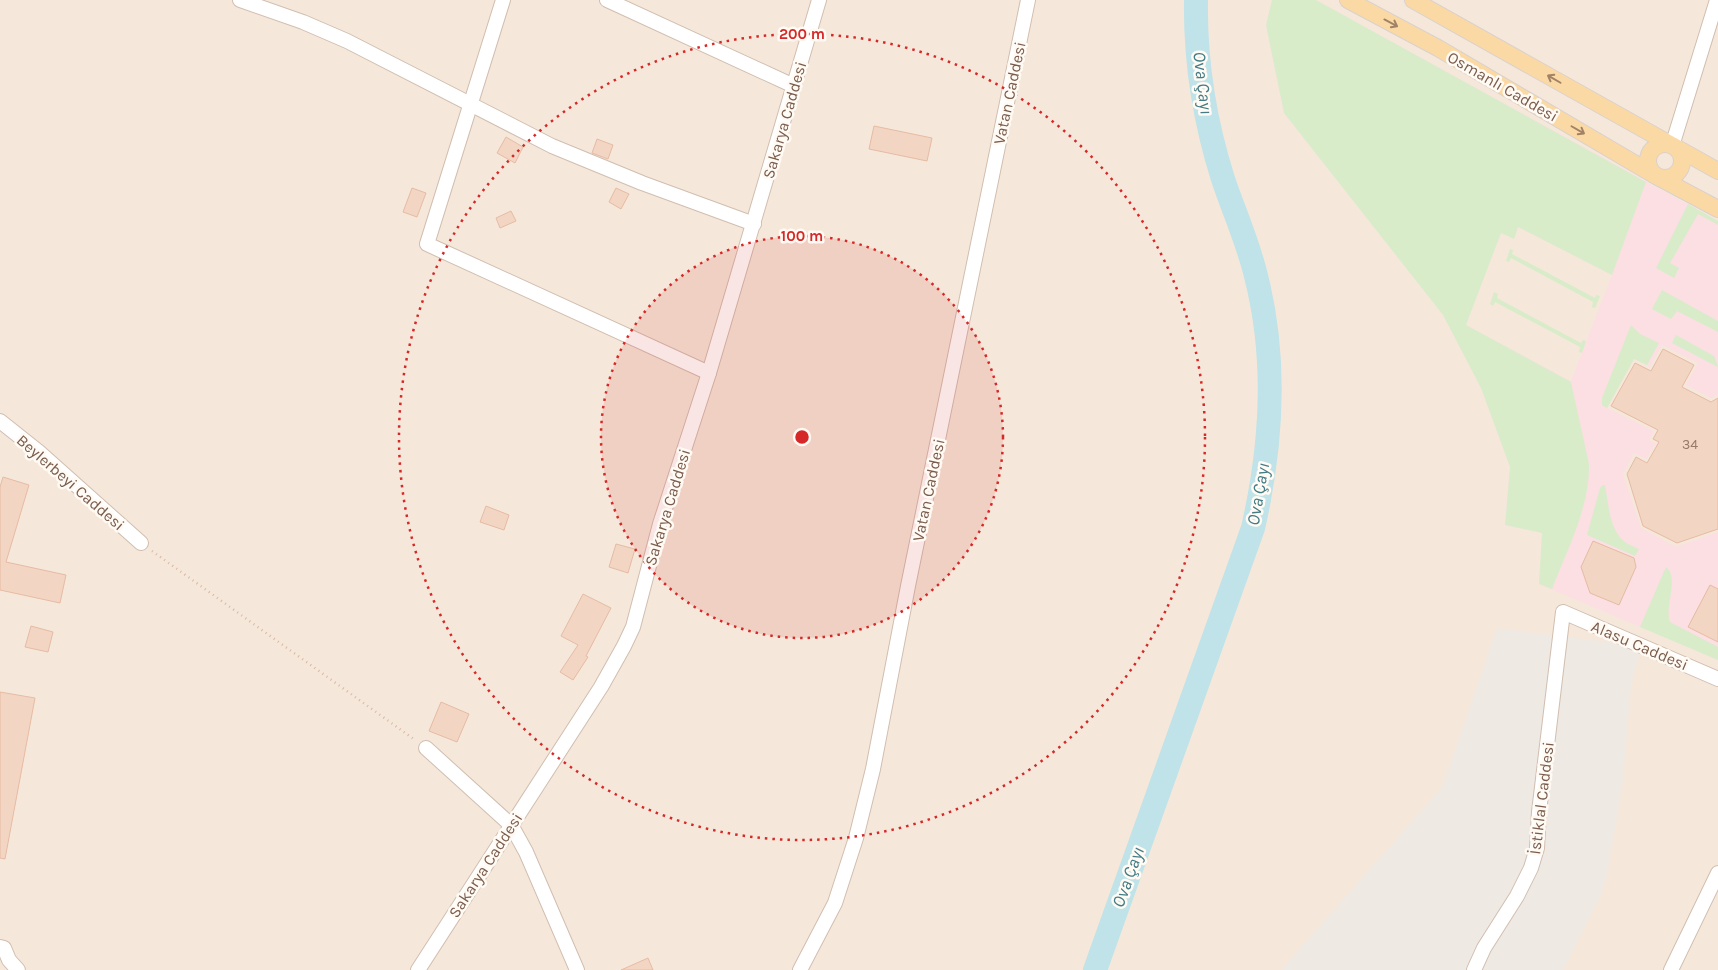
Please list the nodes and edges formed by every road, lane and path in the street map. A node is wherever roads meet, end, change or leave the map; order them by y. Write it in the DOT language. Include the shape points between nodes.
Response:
graph roads {
  1 [pos="240,0"];
  2 [pos="502,0"];
  3 [pos="607,0"];
  4 [pos="819,0"];
  5 [pos="1028,0"];
  6 [pos="1348,0"];
  7 [pos="1413,0"];
  8 [pos="1717,0"];
  9 [pos="794,86"];
  10 [pos="470,104"];
  11 [pos="1672,146"];
  12 [pos="1718,171"];
  13 [pos="1656,176"];
  14 [pos="1718,209"];
  15 [pos="754,224"];
  16 [pos="709,373"];
  17 [pos="0,421"];
  18 [pos="141,543"];
  19 [pos="1563,612"];
  20 [pos="1718,678"];
  21 [pos="426,748"];
  22 [pos="511,826"];
  23 [pos="1718,873"];
  24 [pos="2,948"];
  25 [pos="18,970"];
  26 [pos="418,970"];
  27 [pos="577,970"];
  28 [pos="800,970"];
  29 [pos="1474,970"];
  30 [pos="1670,970"];
  1 -- 10 [label="street" via="347,41"];
  2 -- 10 [label="street"];
  3 -- 9 [label="street"];
  4 -- 9 [label="street, Sakarya Caddesi"];
  5 -- 28 [label="street, Vatan Caddesi" via="873,769 835,903"];
  6 -- 13 [label="main road, Osmanlı Caddesi, one-way" via="1438,48"];
  11 -- 7 [label="main road, Osmanlı Caddesi, one-way"];
  8 -- 11 [label="street"];
  9 -- 15 [label="street, Sakarya Caddesi"];
  10 -- 15 [label="street" via="552,146"];
  10 -- 16 [label="street" via="427,244"];
  11 -- 12 [label="main road, Osmanlı Caddesi"];
  11 -- 13 [label="main road" via="1659,145 1650,153 1648,164"];
  11 -- 13 [label="main road" via="1681,156 1679,171 1670,177"];
  13 -- 14 [label="main road, Osmanlı Caddesi"];
  15 -- 16 [label="street, Sakarya Caddesi"];
  16 -- 22 [label="street, Sakarya Caddesi" via="660,524 633,627 601,687"];
  17 -- 18 [label="street, Beylerbeyi Caddesi"];
  18 -- 21 [label="path"];
  19 -- 20 [label="street, Alasu Caddesi"];
  19 -- 29 [label="street, İstiklal Caddesi" via="1537,848 1517,896"];
  21 -- 22 [label="street"];
  22 -- 26 [label="street, Sakarya Caddesi"];
  22 -- 27 [label="street" via="526,852"];
  23 -- 30 [label="street"];
  24 -- 25 [label="street"];
}
